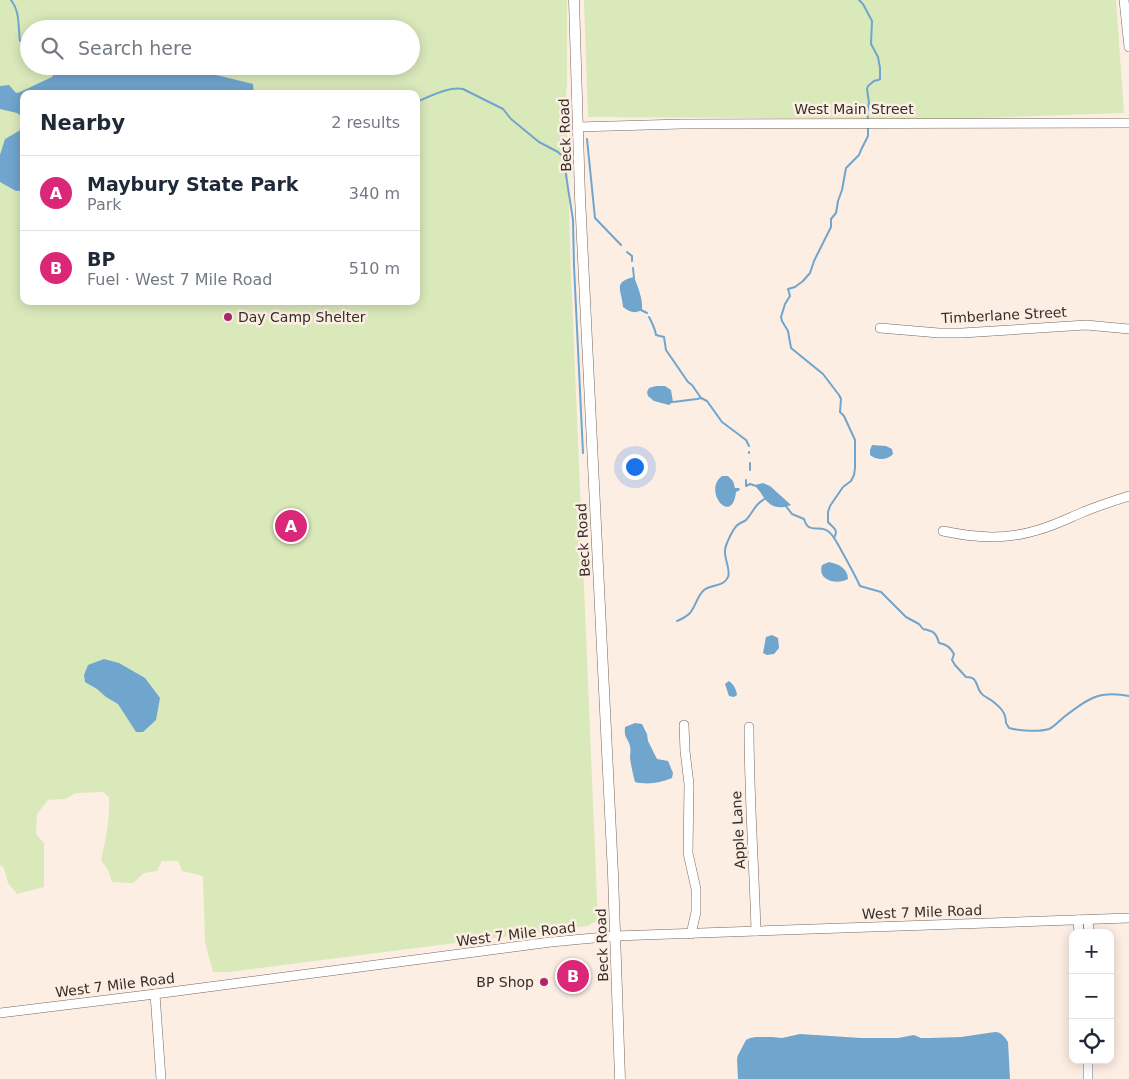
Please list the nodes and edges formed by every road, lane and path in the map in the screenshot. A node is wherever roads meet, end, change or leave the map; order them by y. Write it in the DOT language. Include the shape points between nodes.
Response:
graph roads {
  1 [pos="574,0"];
  2 [pos="1124,0"];
  3 [pos="1129,47"];
  4 [pos="1129,123"];
  5 [pos="578,126"];
  6 [pos="880,328"];
  7 [pos="1129,329"];
  8 [pos="1129,496"];
  9 [pos="943,531"];
  10 [pos="684,725"];
  11 [pos="749,727"];
  12 [pos="1129,918"];
  13 [pos="1078,920"];
  14 [pos="1088,920"];
  15 [pos="1079,929"];
  16 [pos="1089,929"];
  17 [pos="756,932"];
  18 [pos="691,934"];
  19 [pos="615,936"];
  20 [pos="155,994"];
  21 [pos="0,1013"];
  22 [pos="1088,1064"];
  23 [pos="161,1079"];
  24 [pos="620,1079"];
  25 [pos="1088,1079"];
  1 -- 5 [label="main road, Beck Road"];
  2 -- 3 [label="street"];
  4 -- 5 [label="street, West Main Street"];
  5 -- 19 [label="main road, Beck Road"];
  6 -- 7 [label="street, Timberlane Street" via="939,333 1086,325"];
  8 -- 9 [label="street" via="1039,530 1013,536 986,538"];
  10 -- 18 [label="street" via="689,784 688,853 696,889 696,912"];
  11 -- 17 [label="street, Apple Lane"];
  12 -- 14 [label="street, West 7 Mile Road"];
  13 -- 14 [label="street, West 7 Mile Road"];
  13 -- 15 [label="street"];
  13 -- 17 [label="street, West 7 Mile Road"];
  14 -- 16 [label="street"];
  17 -- 18 [label="street, West 7 Mile Road"];
  18 -- 19 [label="street, West 7 Mile Road"];
  19 -- 20 [label="street, West 7 Mile Road"];
  19 -- 24 [label="main road, Beck Road"];
  20 -- 21 [label="street, West 7 Mile Road"];
  20 -- 23 [label="street"];
  22 -- 25 [label="street"];
}
